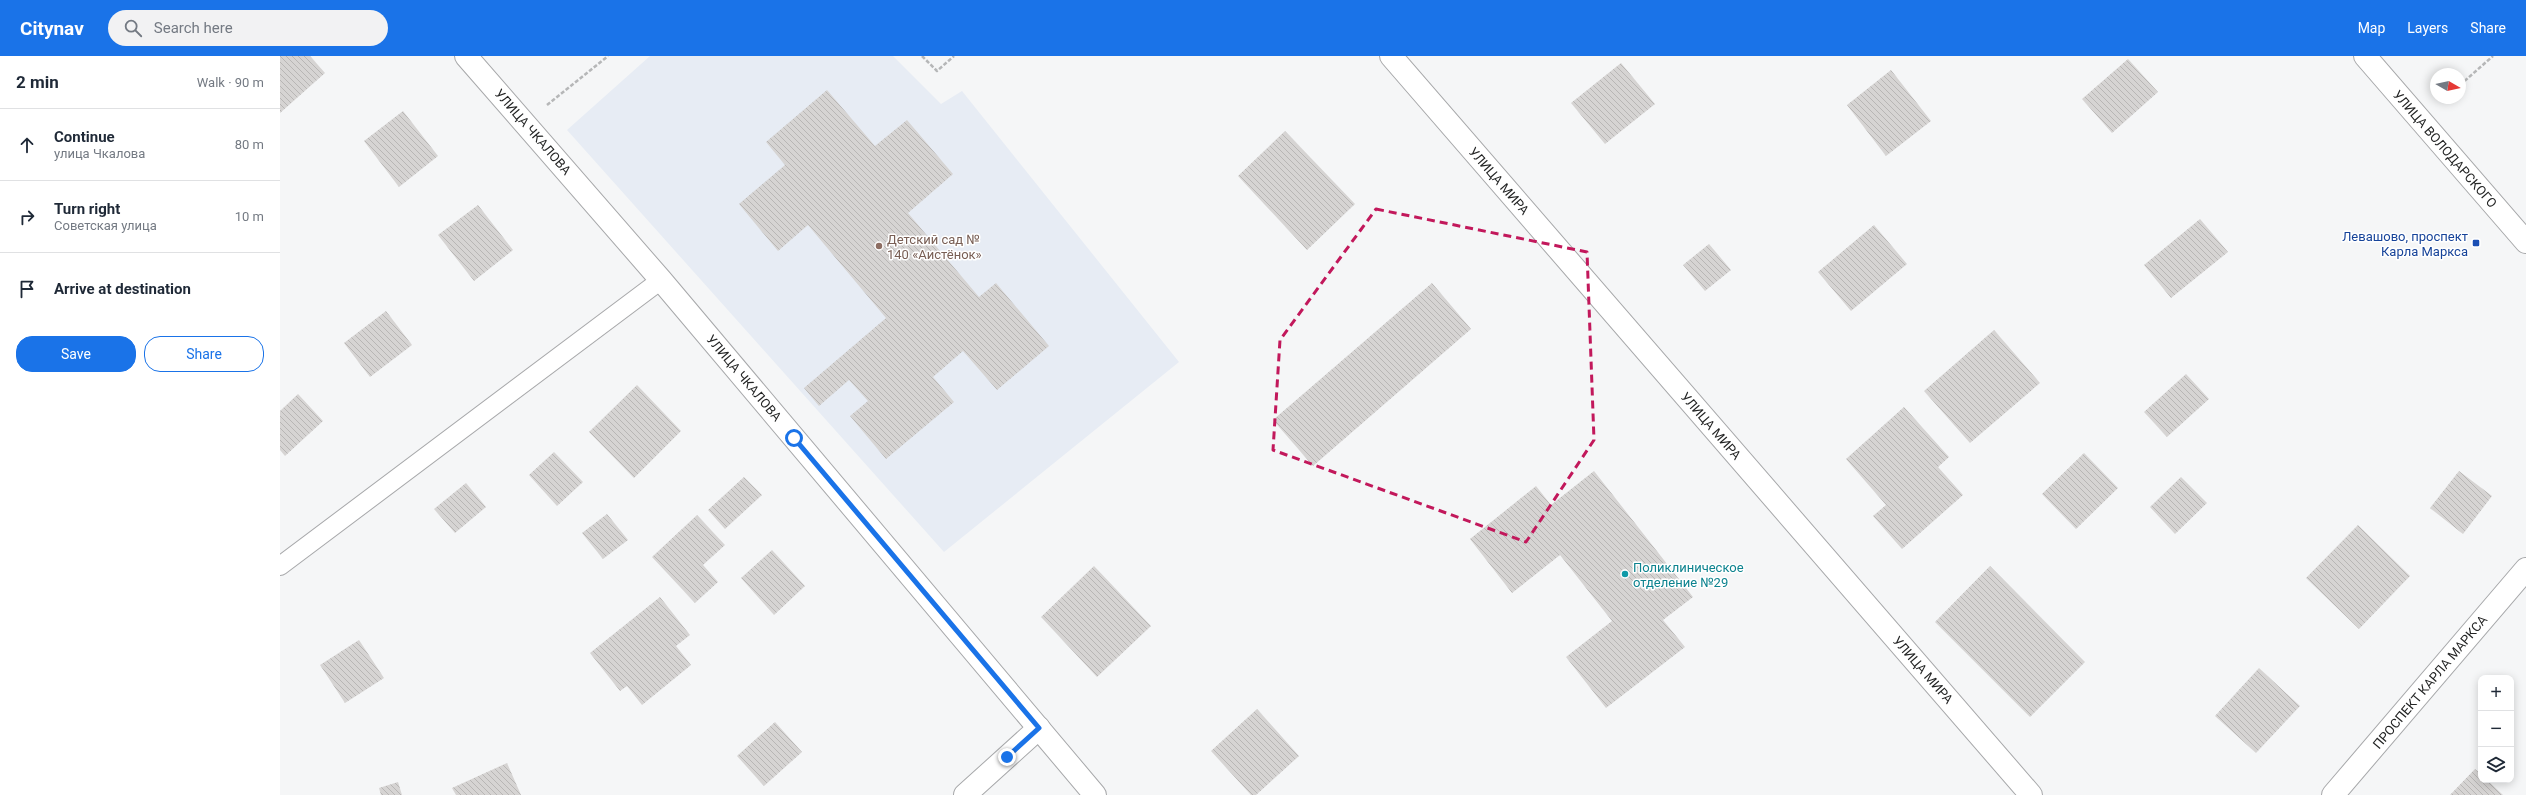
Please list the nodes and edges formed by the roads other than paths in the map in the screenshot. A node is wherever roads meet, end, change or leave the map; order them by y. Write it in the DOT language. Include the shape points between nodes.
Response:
graph roads {
  1 [pos="466,56"];
  2 [pos="1391,56"];
  3 [pos="2365,56"];
  4 [pos="2526,242"];
  5 [pos="661,280"];
  6 [pos="280,566"];
  7 [pos="2526,569"];
  8 [pos="1039,728"];
  9 [pos="965,795"];
  10 [pos="1095,795"];
  11 [pos="2031,795"];
  12 [pos="2333,795"];
  1 -- 5 [label="street, УЛИЦА ЧКАЛОВА"];
  2 -- 11 [label="street, УЛИЦА МИРА"];
  3 -- 4 [label="street, УЛИЦА ВОЛОДАРСКОГО"];
  5 -- 6 [label="lane"];
  5 -- 8 [label="street, УЛИЦА ЧКАЛОВА"];
  7 -- 12 [label="street, ПРОСПЕКТ КАРЛА МАРКСА"];
  8 -- 9 [label="street"];
  8 -- 10 [label="street, УЛИЦА ЧКАЛОВА"];
}
